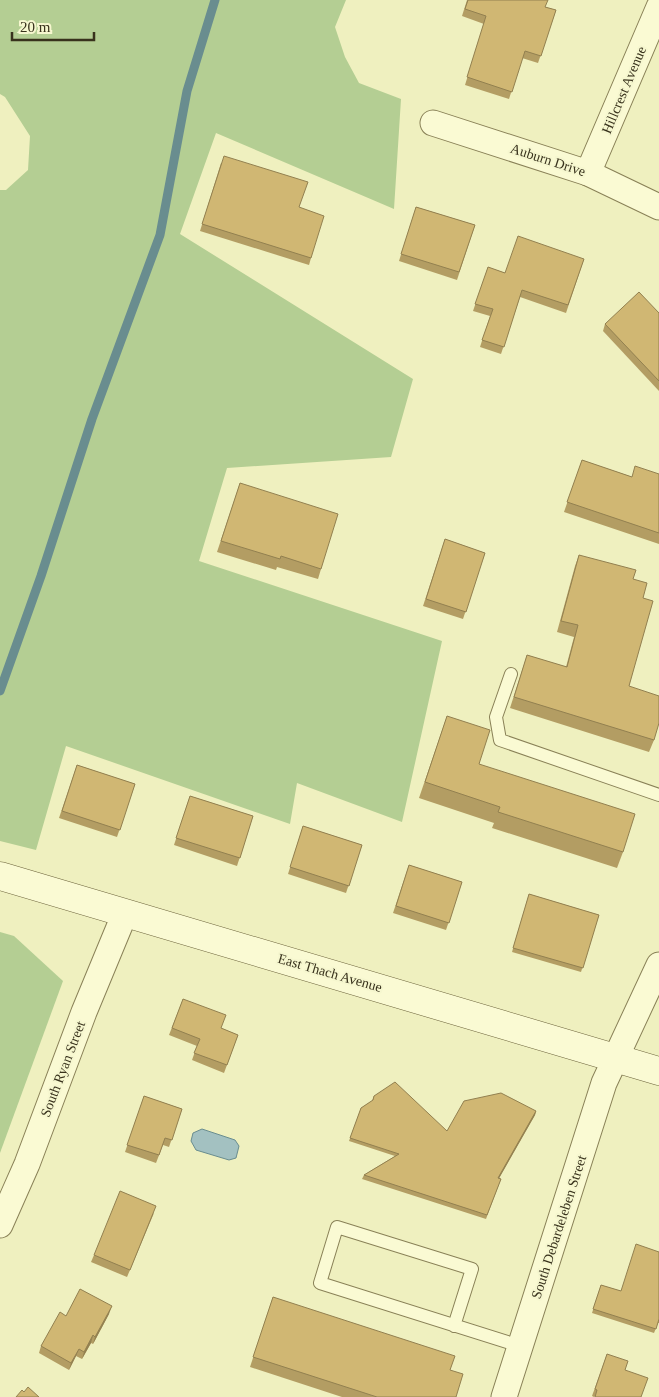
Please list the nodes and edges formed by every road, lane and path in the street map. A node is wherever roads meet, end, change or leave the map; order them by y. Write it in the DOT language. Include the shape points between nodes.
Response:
graph roads {
  1 [pos="659,7"];
  2 [pos="433,123"];
  3 [pos="588,173"];
  4 [pos="659,208"];
  5 [pos="510,674"];
  6 [pos="659,795"];
  7 [pos="0,876"];
  8 [pos="125,912"];
  9 [pos="659,965"];
  10 [pos="616,1058"];
  11 [pos="659,1072"];
  12 [pos="0,1225"];
  13 [pos="454,1326"];
  14 [pos="520,1346"];
  15 [pos="504,1397"];
  1 -- 3 [label="street, Hillcrest Avenue"];
  2 -- 3 [label="street, Auburn Drive"];
  3 -- 4 [label="street, Auburn Drive"];
  5 -- 6 [label="lane" via="496,717 500,740"];
  7 -- 8 [label="street, East Thach Avenue"];
  8 -- 10 [label="street, East Thach Avenue"];
  8 -- 12 [label="street, South Ryan Street"];
  9 -- 10 [label="street"];
  10 -- 11 [label="street, East Thach Avenue"];
  10 -- 14 [label="street, South Debardeleben Street" via="604,1083"];
  13 -- 13 [label="lane" via="320,1283 337,1227 472,1269"];
  13 -- 14 [label="lane"];
  14 -- 15 [label="street, South Debardeleben Street"];
}
